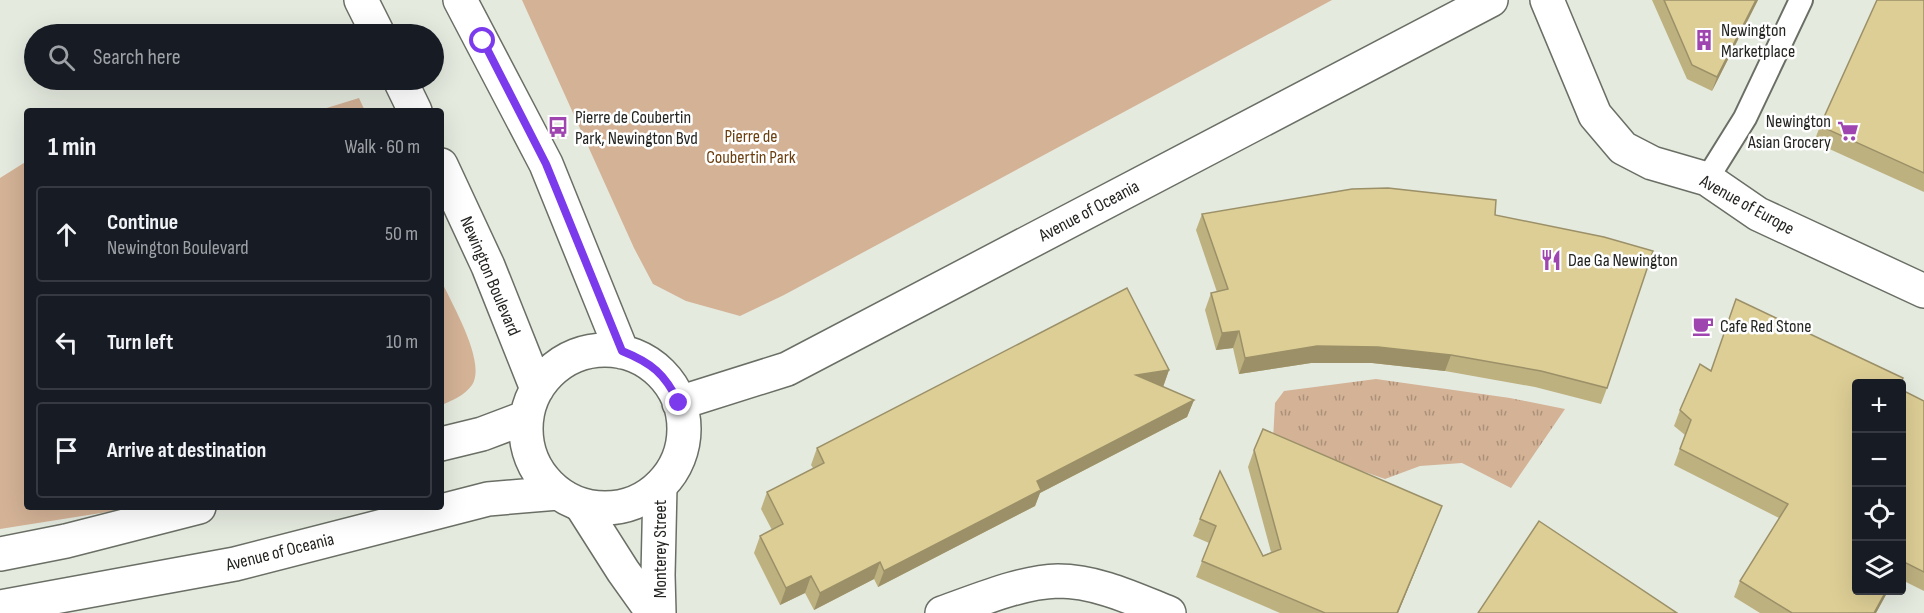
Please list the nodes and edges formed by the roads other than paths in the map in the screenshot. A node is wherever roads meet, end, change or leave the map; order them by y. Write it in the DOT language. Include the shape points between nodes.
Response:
graph roads {
  1 [pos="361,0"];
  2 [pos="460,0"];
  3 [pos="1491,0"];
  4 [pos="1547,0"];
  5 [pos="1801,0"];
  6 [pos="373,24"];
  7 [pos="405,90"];
  8 [pos="414,108"];
  9 [pos="444,171"];
  10 [pos="1707,179"];
  11 [pos="1924,291"];
  12 [pos="622,351"];
  13 [pos="532,403"];
  14 [pos="679,403"];
  15 [pos="444,443"];
  16 [pos="660,486"];
  17 [pos="570,499"];
  18 [pos="187,510"];
  19 [pos="0,554"];
  20 [pos="0,606"];
  21 [pos="653,613"];
  22 [pos="659,613"];
  23 [pos="942,613"];
  24 [pos="1170,613"];
  1 -- 6 [label="street"];
  2 -- 12 [label="street" via="546,164"];
  3 -- 14 [label="street, Avenue of Oceania" via="787,369"];
  4 -- 10 [label="street, Avenue of Europe" via="1595,115 1623,148 1652,163"];
  5 -- 10 [label="lane" via="1745,118"];
  7 -- 8 [label="street"];
  9 -- 13 [label="street, Newington Boulevard" via="488,266"];
  10 -- 11 [label="street, Avenue of Europe" via="1758,214"];
  12 -- 13 [label="street" via="597,350 573,356 552,369"];
  12 -- 14 [label="street" via="657,370"];
  13 -- 15 [label="street" via="482,434"];
  13 -- 17 [label="street" via="526,431 531,459 547,484"];
  14 -- 16 [label="street" via="683,420 679,456"];
  16 -- 17 [label="street" via="623,506 602,509"];
  16 -- 22 [label="street, Monterey Street"];
  17 -- 20 [label="street, Avenue of Oceania" via="488,499 235,564"];
  17 -- 21 [label="street, Monterey Street"];
  18 -- 19 [label="street"];
  23 -- 24 [label="street" via="1027,585 1058,581 1088,584"];
}
